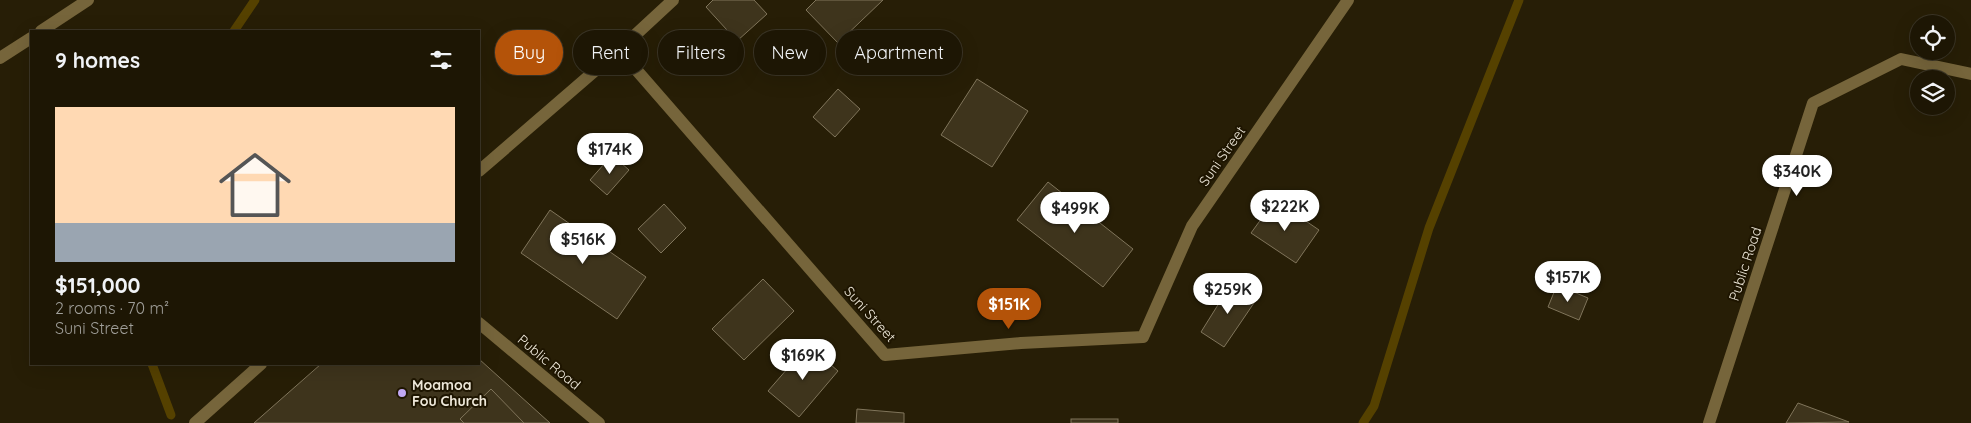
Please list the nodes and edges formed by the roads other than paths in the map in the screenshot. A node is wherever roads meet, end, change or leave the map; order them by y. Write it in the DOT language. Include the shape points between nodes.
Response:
graph roads {
  1 [pos="88,0"];
  2 [pos="673,0"];
  3 [pos="1348,0"];
  4 [pos="43,30"];
  5 [pos="641,30"];
  6 [pos="30,39"];
  7 [pos="0,58"];
  8 [pos="1971,74"];
  9 [pos="590,75"];
  10 [pos="641,75"];
  11 [pos="480,170"];
  12 [pos="480,324"];
  13 [pos="260,365"];
  14 [pos="195,423"];
  15 [pos="600,423"];
  16 [pos="1709,423"];
  1 -- 4 [label="street"];
  2 -- 5 [label="street"];
  3 -- 10 [label="street, Suni Street" via="1192,226 1143,338 1021,343 885,355"];
  6 -- 7 [label="street"];
  8 -- 16 [label="street, Public Road" via="1902,60 1813,103"];
  9 -- 11 [label="street"];
  12 -- 15 [label="street, Public Road"];
  13 -- 14 [label="street"];
}
